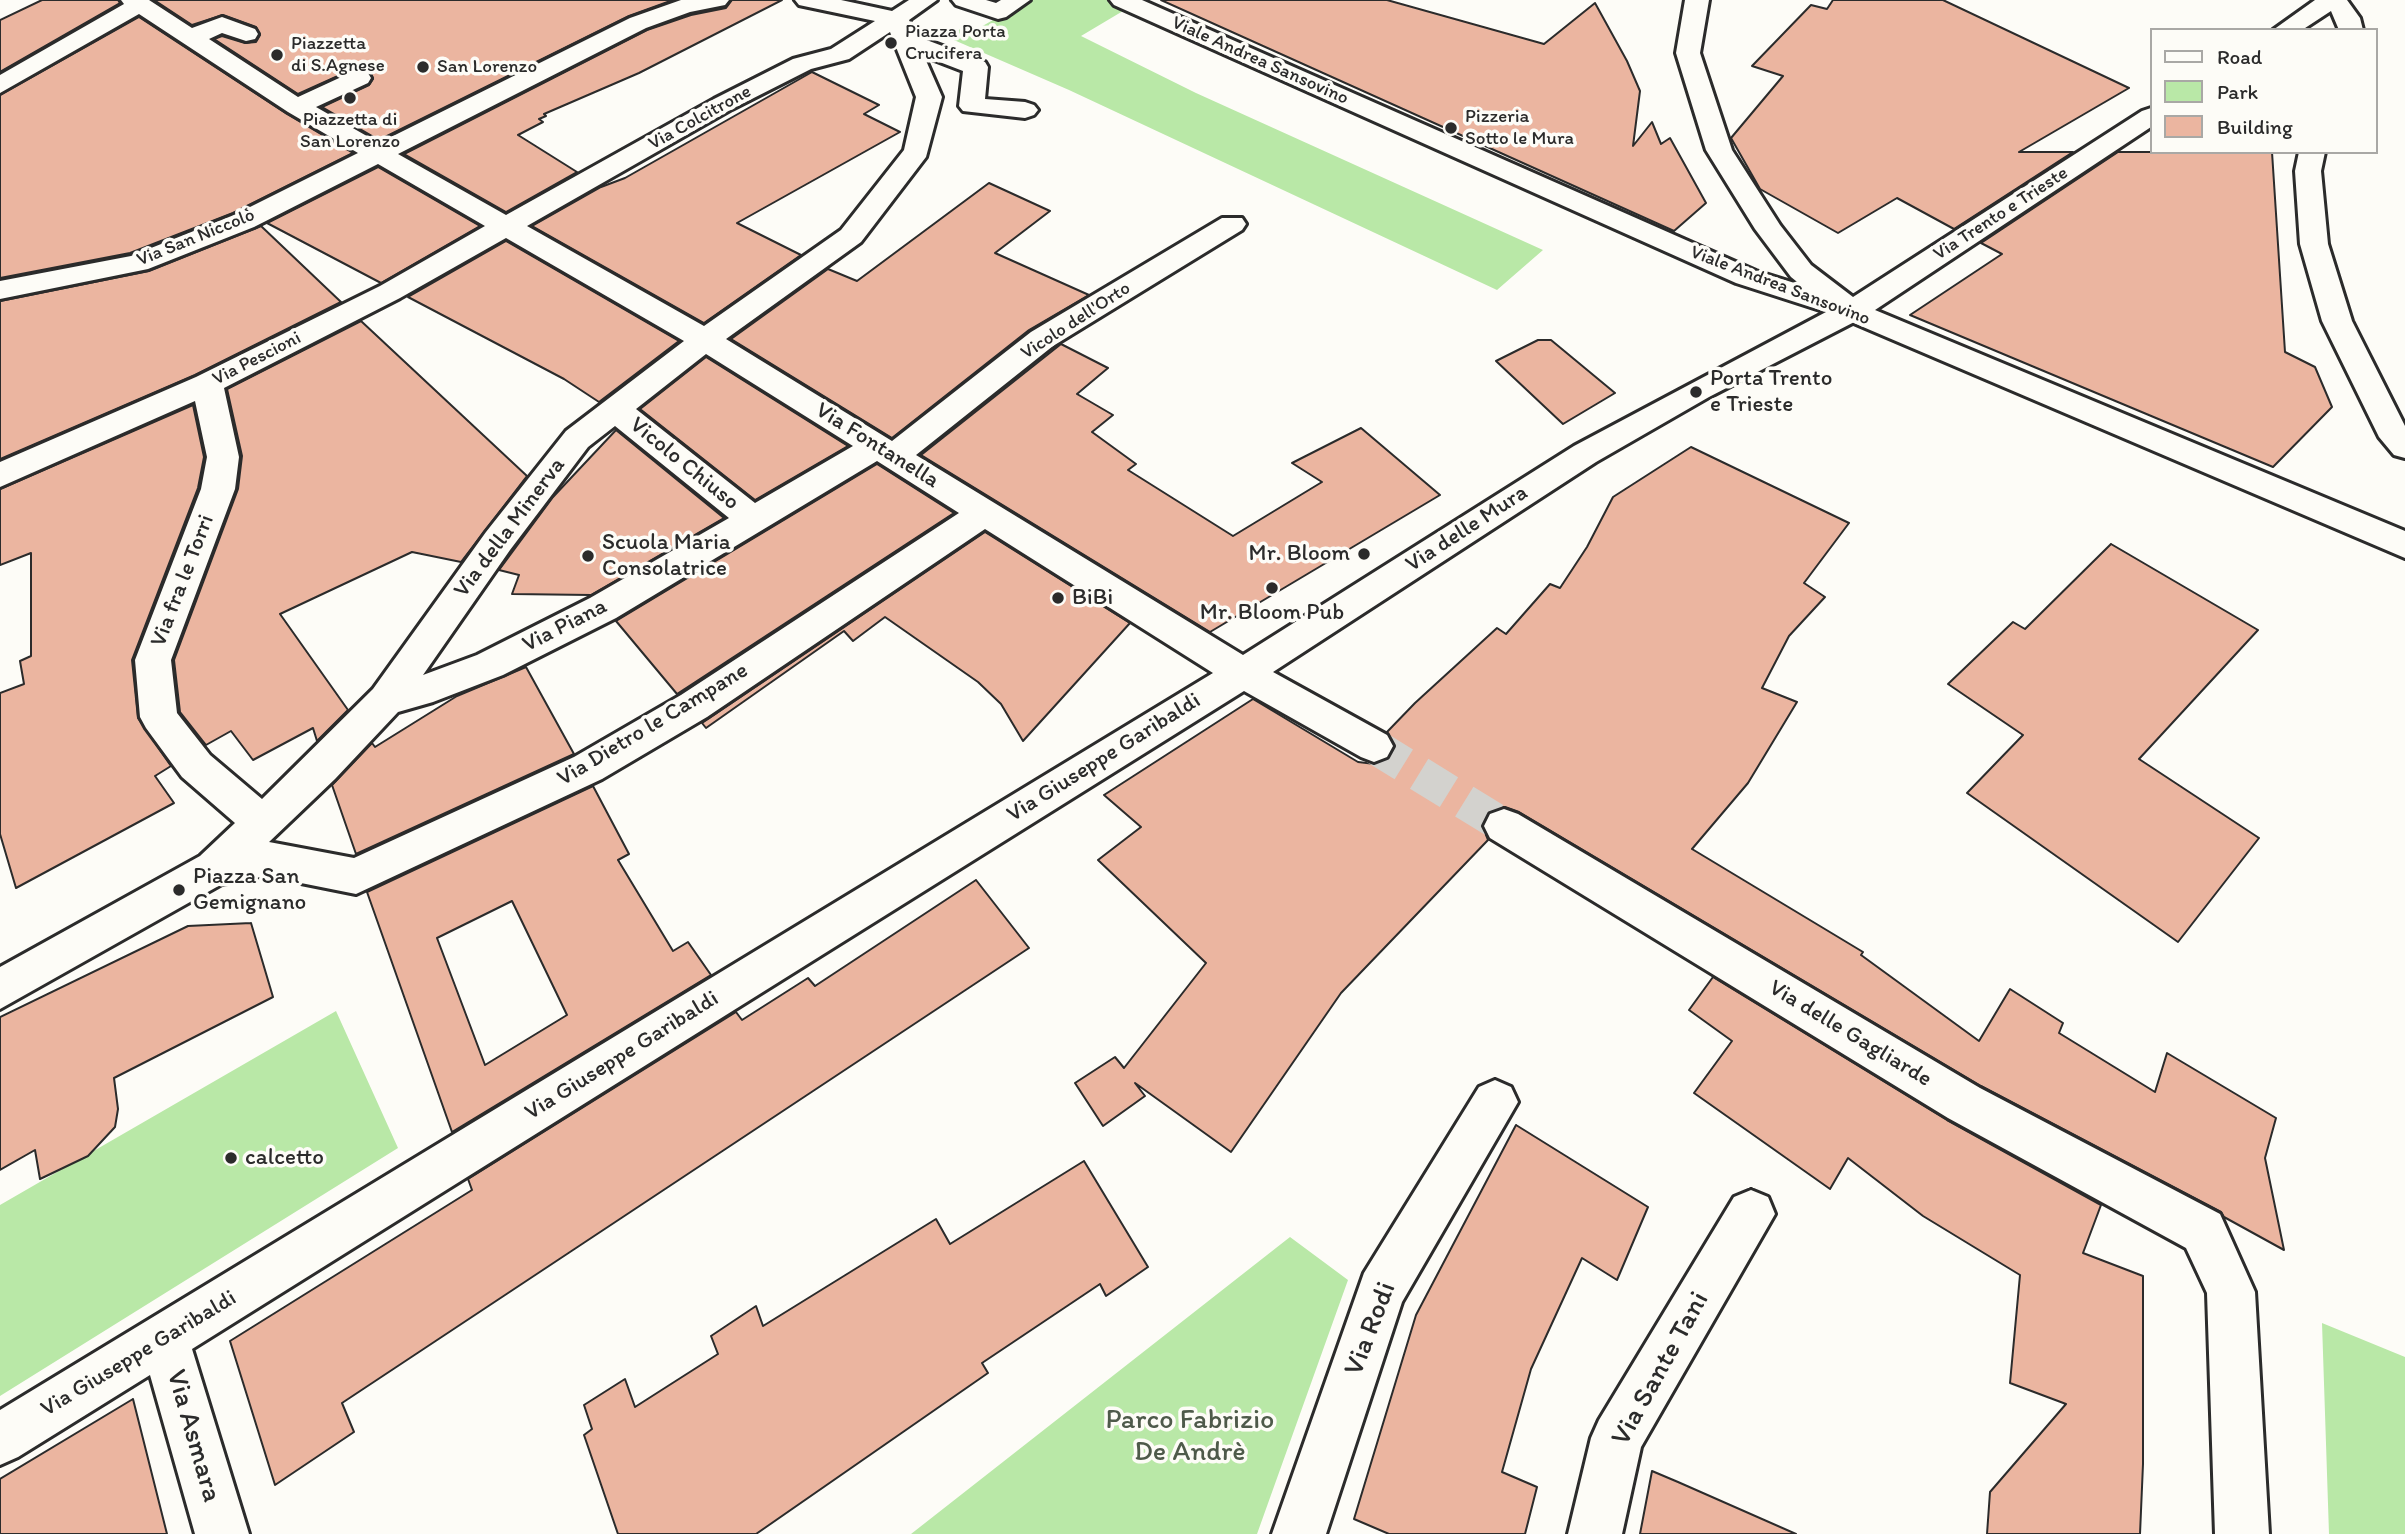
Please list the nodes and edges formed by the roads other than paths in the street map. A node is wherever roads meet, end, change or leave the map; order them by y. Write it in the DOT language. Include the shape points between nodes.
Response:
graph roads {
  1 [pos="717,0"];
  2 [pos="807,0"];
  3 [pos="925,0"];
  4 [pos="964,0"];
  5 [pos="1122,0"];
  6 [pos="1697,0"];
  7 [pos="2333,0"];
  8 [pos="136,2"];
  9 [pos="1008,6"];
  10 [pos="976,24"];
  11 [pos="2288,28"];
  12 [pos="2350,28"];
  13 [pos="901,29"];
  14 [pos="246,34"];
  15 [pos="192,37"];
  16 [pos="359,78"];
  17 [pos="0,85"];
  18 [pos="297,107"];
  19 [pos="1025,110"];
  20 [pos="2150,117"];
  21 [pos="380,152"];
  22 [pos="2312,154"];
  23 [pos="1232,224"];
  24 [pos="506,227"];
  25 [pos="0,290"];
  26 [pos="1852,311"];
  27 [pos="705,340"];
  28 [pos="207,384"];
  29 [pos="615,409"];
  30 [pos="2405,447"];
  31 [pos="886,451"];
  32 [pos="0,475"];
  33 [pos="984,513"];
  34 [pos="754,519"];
  35 [pos="2405,545"];
  36 [pos="1243,673"];
  37 [pos="387,700"];
  38 [pos="1374,746"];
  39 [pos="262,823"];
  40 [pos="1504,826"];
  41 [pos="214,867"];
  42 [pos="0,989"];
  43 [pos="1495,1102"];
  44 [pos="1751,1214"];
  45 [pos="164,1339"];
  46 [pos="0,1439"];
  47 [pos="222,1534"];
  48 [pos="1299,1534"];
  49 [pos="1595,1534"];
  50 [pos="2242,1534"];
  1 -- 21 [label="street, Via San Niccolò" via="632,15"];
  2 -- 13 [label="street"];
  3 -- 13 [label="street, Via Colcitrone"];
  4 -- 9 [label="street"];
  5 -- 26 [label="street, Viale Andrea Sansovino" via="1746,277"];
  6 -- 26 [label="street" via="1688,53 1718,150 1801,271"];
  7 -- 11 [label="street"];
  7 -- 12 [label="street"];
  8 -- 15 [label="street, Via Fontanella"];
  8 -- 17 [label="street"];
  9 -- 10 [label="street"];
  13 -- 19 [label="street" via="976,67 972,106"];
  13 -- 24 [label="street, Via Colcitrone" via="802,64"];
  13 -- 27 [label="street, Via della Minerva" via="929,97 917,151 851,236"];
  14 -- 15 [label="street" via="222,24"];
  15 -- 18 [label="street, Via Fontanella"];
  16 -- 18 [label="street"];
  18 -- 21 [label="street, Via Fontanella"];
  20 -- 26 [label="street, Via Trento e Trieste"];
  21 -- 24 [label="street, Via Fontanella"];
  21 -- 25 [label="street, Via San Niccolò" via="244,221 138,263"];
  22 -- 30 [label="street" via="2308,171 2314,244 2337,321 2390,429"];
  23 -- 31 [label="street, Vicolo dell'Orto" via="1042,339"];
  24 -- 27 [label="street, Via Fontanella"];
  24 -- 28 [label="street, Via Pescioni" via="390,292"];
  26 -- 35 [label="street, Viale Andrea Sansovino"];
  26 -- 36 [label="street, Via delle Mura" via="1586,454"];
  27 -- 29 [label="street, Via della Minerva"];
  27 -- 31 [label="street, Via Fontanella"];
  28 -- 32 [label="street, Via Pescioni"];
  28 -- 39 [label="street, Via fra le Torri" via="223,457 218,489 153,660 159,716 196,766"];
  29 -- 34 [label="street, Vicolo Chiuso"];
  29 -- 37 [label="street, Via della Minerva" via="577,439 498,541"];
  31 -- 33 [label="street, Via Fontanella"];
  31 -- 34 [label="street, Via Piana"];
  33 -- 36 [label="street, Via Fontanella"];
  33 -- 41 [label="street, Via Dietro le Campane" via="694,706 588,768 356,876 266,859"];
  34 -- 37 [label="street, Via Piana" via="603,608 490,665"];
  36 -- 38 [label="street"];
  36 -- 45 [label="street, Via Giuseppe Garibaldi"];
  37 -- 39 [label="street, Via della Minerva"];
  39 -- 41 [label="street, Via della Minerva"];
  40 -- 50 [label="street, Via delle Gagliarde" via="1964,1103 2203,1231 2231,1292"];
  41 -- 42 [label="street, Via della Minerva"];
  43 -- 48 [label="street, Via Rodi" via="1381,1290"];
  44 -- 49 [label="street, Via Sante Tani" via="1617,1438"];
  45 -- 46 [label="street, Via Giuseppe Garibaldi"];
  45 -- 47 [label="street, Via Asmara"];
}
